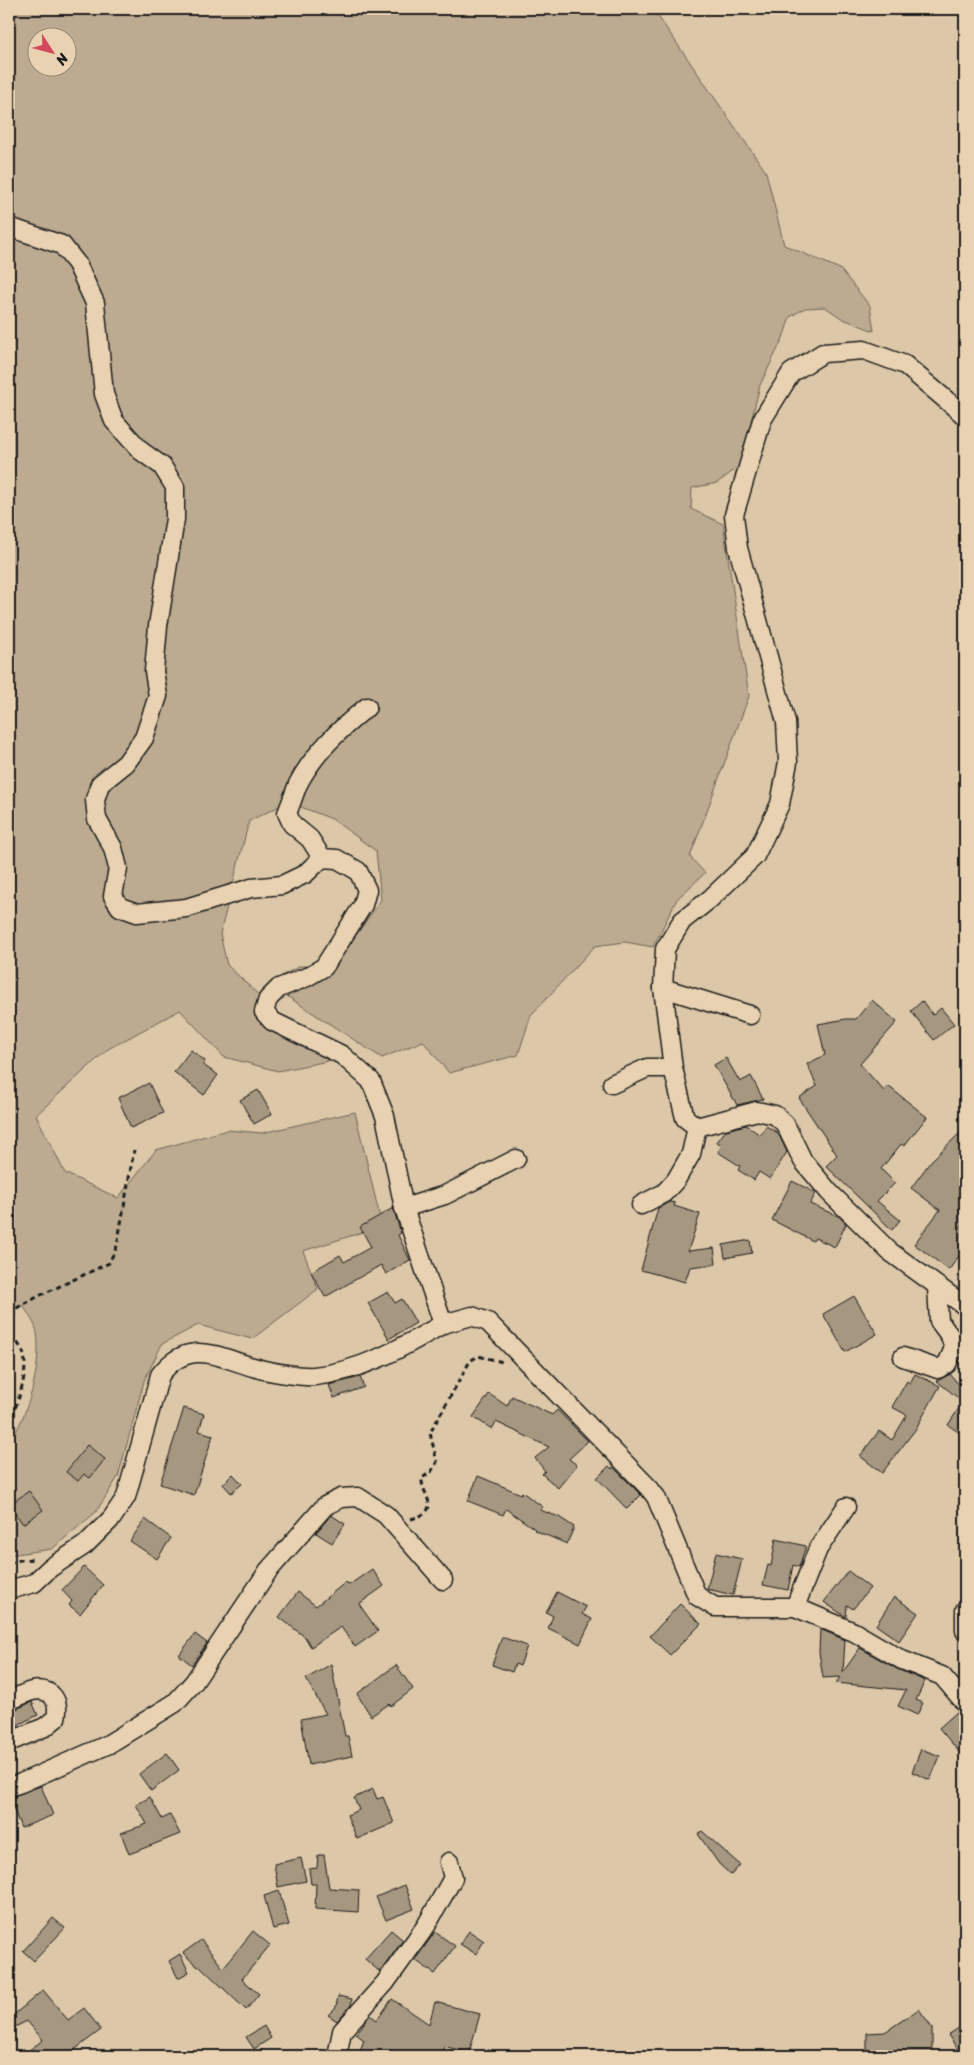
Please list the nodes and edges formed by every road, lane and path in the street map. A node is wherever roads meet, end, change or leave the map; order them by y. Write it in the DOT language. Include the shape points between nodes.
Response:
graph roads {
  1 [pos="9,227"];
  2 [pos="965,416"];
  3 [pos="367,707"];
  4 [pos="322,858"];
  5 [pos="663,988"];
  6 [pos="750,1015"];
  7 [pos="673,1068"];
  8 [pos="612,1084"];
  9 [pos="697,1127"];
  10 [pos="134,1150"];
  11 [pos="516,1159"];
  12 [pos="641,1205"];
  13 [pos="404,1208"];
  14 [pos="937,1287"];
  15 [pos="965,1306"];
  16 [pos="443,1324"];
  17 [pos="9,1343"];
  18 [pos="904,1357"];
  19 [pos="528,1363"];
  20 [pos="9,1422"];
  21 [pos="846,1507"];
  22 [pos="386,1516"];
  23 [pos="443,1580"];
  24 [pos="9,1590"];
  25 [pos="794,1606"];
  26 [pos="965,1610"];
  27 [pos="965,1631"];
  28 [pos="9,1701"];
  29 [pos="965,1703"];
  30 [pos="9,1742"];
  31 [pos="9,1787"];
  32 [pos="449,1862"];
  33 [pos="337,2056"];
  1 -- 4 [label="street" via="62,246 77,264 95,303 104,394 114,421 141,451 162,466 175,487 175,519 154,671 158,696 144,738 126,764 100,784 95,800 97,820 113,848 118,868 113,896 120,907 137,913 186,908 251,888 282,885 305,874"];
  2 -- 5 [label="street" via="906,365 864,350 823,353 791,373 762,420 734,515 738,548 786,722 788,762 780,804 755,856 682,921 665,949"];
  3 -- 4 [label="street" via="319,752 298,784 287,813 292,824 310,840"];
  4 -- 13 [label="street" via="337,859 358,871 367,890 364,905 324,967 279,988 268,998 264,1012 272,1021 342,1055 371,1081 385,1116"];
  5 -- 6 [label="street"];
  5 -- 7 [label="street"];
  7 -- 8 [label="street" via="647,1068"];
  7 -- 9 [label="street" via="684,1118"];
  9 -- 12 [label="street" via="691,1154 676,1180 664,1193"];
  9 -- 14 [label="street" via="757,1111 775,1115 785,1124 803,1161 829,1192 890,1252"];
  10 -- 17 [label="path" via="112,1259 14,1310"];
  11 -- 13 [label="street" via="445,1195"];
  13 -- 16 [label="street"];
  14 -- 15 [label="street"];
  14 -- 18 [label="street" via="939,1321 954,1348 947,1364 938,1369"];
  16 -- 19 [label="street" via="472,1316 488,1322"];
  16 -- 24 [label="street" via="356,1368 312,1376 258,1369 217,1354 193,1353 170,1363 160,1375 126,1497 112,1518 85,1545 34,1582"];
  17 -- 20 [label="path" via="17,1342 26,1366"];
  19 -- 22 [label="path" via="502,1362 478,1356 470,1361 430,1433 437,1462 422,1478 421,1484 429,1498 429,1506 422,1516 409,1519"];
  19 -- 25 [label="street" via="653,1492 697,1596 715,1607"];
  21 -- 25 [label="street" via="818,1549"];
  22 -- 23 [label="street"];
  22 -- 31 [label="street" via="358,1497 341,1498 325,1506 268,1571 194,1682 175,1703 107,1745"];
  25 -- 29 [label="street" via="854,1632 902,1660 942,1676"];
  26 -- 27 [label="street"];
  28 -- 30 [label="street" via="32,1691 44,1692 53,1695 58,1707 56,1718 45,1727"];
  32 -- 33 [label="street" via="453,1878 426,1926 385,1983 342,2031"];
}
